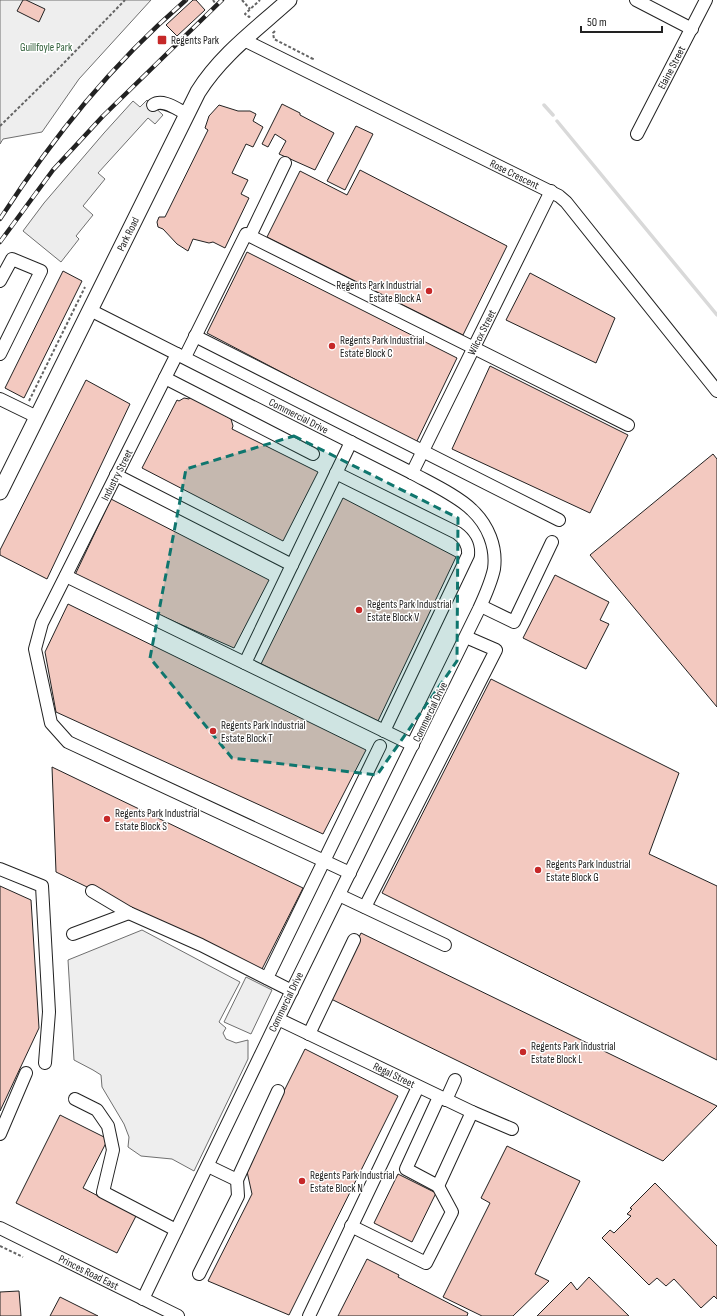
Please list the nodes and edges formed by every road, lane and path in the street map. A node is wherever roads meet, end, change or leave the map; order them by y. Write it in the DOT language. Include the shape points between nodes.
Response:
graph roads {
  1 [pos="125,0"];
  2 [pos="213,0"];
  3 [pos="242,0"];
  4 [pos="260,0"];
  5 [pos="289,0"];
  6 [pos="636,0"];
  7 [pos="706,0"];
  8 [pos="215,3"];
  9 [pos="250,9"];
  10 [pos="254,12"];
  11 [pos="692,29"];
  12 [pos="275,32"];
  13 [pos="244,40"];
  14 [pos="307,71"];
  15 [pos="153,106"];
  16 [pos="187,114"];
  17 [pos="0,126"];
  18 [pos="637,134"];
  19 [pos="285,163"];
  20 [pos="551,191"];
  21 [pos="250,236"];
  22 [pos="0,281"];
  23 [pos="85,287"];
  24 [pos="90,310"];
  25 [pos="196,336"];
  26 [pos="474,347"];
  27 [pos="0,354"];
  28 [pos="181,355"];
  29 [pos="165,378"];
  30 [pos="717,391"];
  31 [pos="0,399"];
  32 [pos="31,414"];
  33 [pos="628,425"];
  34 [pos="351,442"];
  35 [pos="423,451"];
  36 [pos="313,454"];
  37 [pos="336,473"];
  38 [pos="412,473"];
  39 [pos="116,476"];
  40 [pos="0,492"];
  41 [pos="559,520"];
  42 [pos="552,542"];
  43 [pos="292,565"];
  44 [pos="66,576"];
  45 [pos="481,606"];
  46 [pos="466,637"];
  47 [pos="245,663"];
  48 [pos="384,731"];
  49 [pos="380,746"];
  50 [pos="413,746"];
  51 [pos="325,861"];
  52 [pos="0,869"];
  53 [pos="350,873"];
  54 [pos="92,892"];
  55 [pos="339,895"];
  56 [pos="366,908"];
  57 [pos="129,913"];
  58 [pos="72,934"];
  59 [pos="354,940"];
  60 [pos="445,946"];
  61 [pos="267,978"];
  62 [pos="292,991"];
  63 [pos="278,1019"];
  64 [pos="309,1034"];
  65 [pos="45,1063"];
  66 [pos="26,1073"];
  67 [pos="455,1080"];
  68 [pos="418,1087"];
  69 [pos="278,1091"];
  70 [pos="442,1098"];
  71 [pos="75,1099"];
  72 [pos="472,1112"];
  73 [pos="512,1129"];
  74 [pos="0,1134"];
  75 [pos="208,1166"];
  76 [pos="237,1180"];
  77 [pos="438,1186"];
  78 [pos="351,1226"];
  79 [pos="0,1228"];
  80 [pos="176,1230"];
  81 [pos="0,1246"];
  82 [pos="23,1257"];
  83 [pos="199,1274"];
  84 [pos="144,1299"];
  85 [pos="178,1316"];
  86 [pos="308,1316"];
  1 -- 17 [label="path"];
  2 -- 8 [label="path"];
  3 -- 9 [label="path"];
  4 -- 9 [label="path"];
  5 -- 13 [label="main road, Park Road"];
  6 -- 11 [label="street"];
  7 -- 11 [label="street, Elaine Street"];
  9 -- 10 [label="path" via="245,14 249,17"];
  11 -- 18 [label="street, Elaine Street"];
  12 -- 14 [label="path" via="274,39 313,59"];
  13 -- 14 [label="street, Rose Crescent"];
  13 -- 16 [label="main road, Park Road" via="220,62 206,80"];
  14 -- 20 [label="street, Rose Crescent"];
  15 -- 16 [label="street" via="163,103"];
  16 -- 24 [label="main road, Park Road"];
  19 -- 21 [label="street"];
  20 -- 26 [label="street, Wilcox Street"];
  20 -- 30 [label="street, Rose Crescent" via="566,202"];
  21 -- 25 [label="street, Industry Street" via="246,234"];
  21 -- 26 [label="street"];
  22 -- 27 [label="street" via="12,259 41,271"];
  23 -- 32 [label="path"];
  24 -- 28 [label="street, Commercial Drive"];
  24 -- 32 [label="main road, Park Road"];
  25 -- 28 [label="street, Industry Street"];
  25 -- 35 [label="street"];
  26 -- 33 [label="street"];
  26 -- 35 [label="street, Wilcox Street"];
  28 -- 29 [label="street, Industry Street"];
  28 -- 34 [label="street, Commercial Drive"];
  29 -- 36 [label="street"];
  29 -- 39 [label="street, Industry Street"];
  31 -- 32 [label="street"];
  32 -- 40 [label="main road, Park Road"];
  34 -- 37 [label="street"];
  34 -- 38 [label="street, Commercial Drive"];
  35 -- 38 [label="street, Wilcox Street"];
  35 -- 41 [label="street"];
  37 -- 43 [label="street"];
  37 -- 48 [label="street" via="457,532 462,536 468,549 468,555"];
  38 -- 45 [label="street, Commercial Drive" via="472,510 491,538 494,568"];
  39 -- 43 [label="street"];
  39 -- 44 [label="street, Industry Street"];
  42 -- 45 [label="street" via="514,622"];
  43 -- 47 [label="street"];
  44 -- 47 [label="street"];
  44 -- 51 [label="street, Industry Street" via="42,623 35,649 51,724 68,742"];
  45 -- 46 [label="street, Commercial Drive"];
  46 -- 50 [label="street, Commercial Drive"];
  46 -- 56 [label="street" via="496,650"];
  47 -- 48 [label="street"];
  48 -- 50 [label="street"];
  49 -- 51 [label="street"];
  50 -- 53 [label="street, Commercial Drive"];
  51 -- 53 [label="street"];
  51 -- 61 [label="street"];
  52 -- 65 [label="street" via="42,886 48,1012"];
  53 -- 55 [label="street, Commercial Drive"];
  54 -- 57 [label="street"];
  55 -- 56 [label="street"];
  55 -- 62 [label="street, Commercial Drive"];
  56 -- 60 [label="street"];
  57 -- 58 [label="street"];
  57 -- 61 [label="street"];
  59 -- 64 [label="street"];
  61 -- 62 [label="street"];
  62 -- 63 [label="street, Commercial Drive"];
  63 -- 64 [label="street, Regal Street"];
  63 -- 75 [label="street, Commercial Drive"];
  64 -- 68 [label="street, Regal Street"];
  66 -- 74 [label="street"];
  67 -- 70 [label="street"];
  68 -- 70 [label="street, Regal Street"];
  68 -- 78 [label="street"];
  69 -- 76 [label="street"];
  70 -- 72 [label="street, Regal Street"];
  70 -- 77 [label="street" via="406,1169"];
  71 -- 80 [label="street" via="96,1110 108,1126 113,1150 103,1192"];
  72 -- 73 [label="street, Regal Street"];
  72 -- 77 [label="street"];
  75 -- 76 [label="street"];
  75 -- 80 [label="street, Commercial Drive"];
  76 -- 83 [label="street" via="238,1196"];
  77 -- 78 [label="street" via="452,1212 426,1263"];
  78 -- 86 [label="street"];
  79 -- 84 [label="street, Princes Road East"];
  80 -- 84 [label="street, Commercial Drive"];
  81 -- 82 [label="path"];
  84 -- 85 [label="street, Princes Road East"];
}
